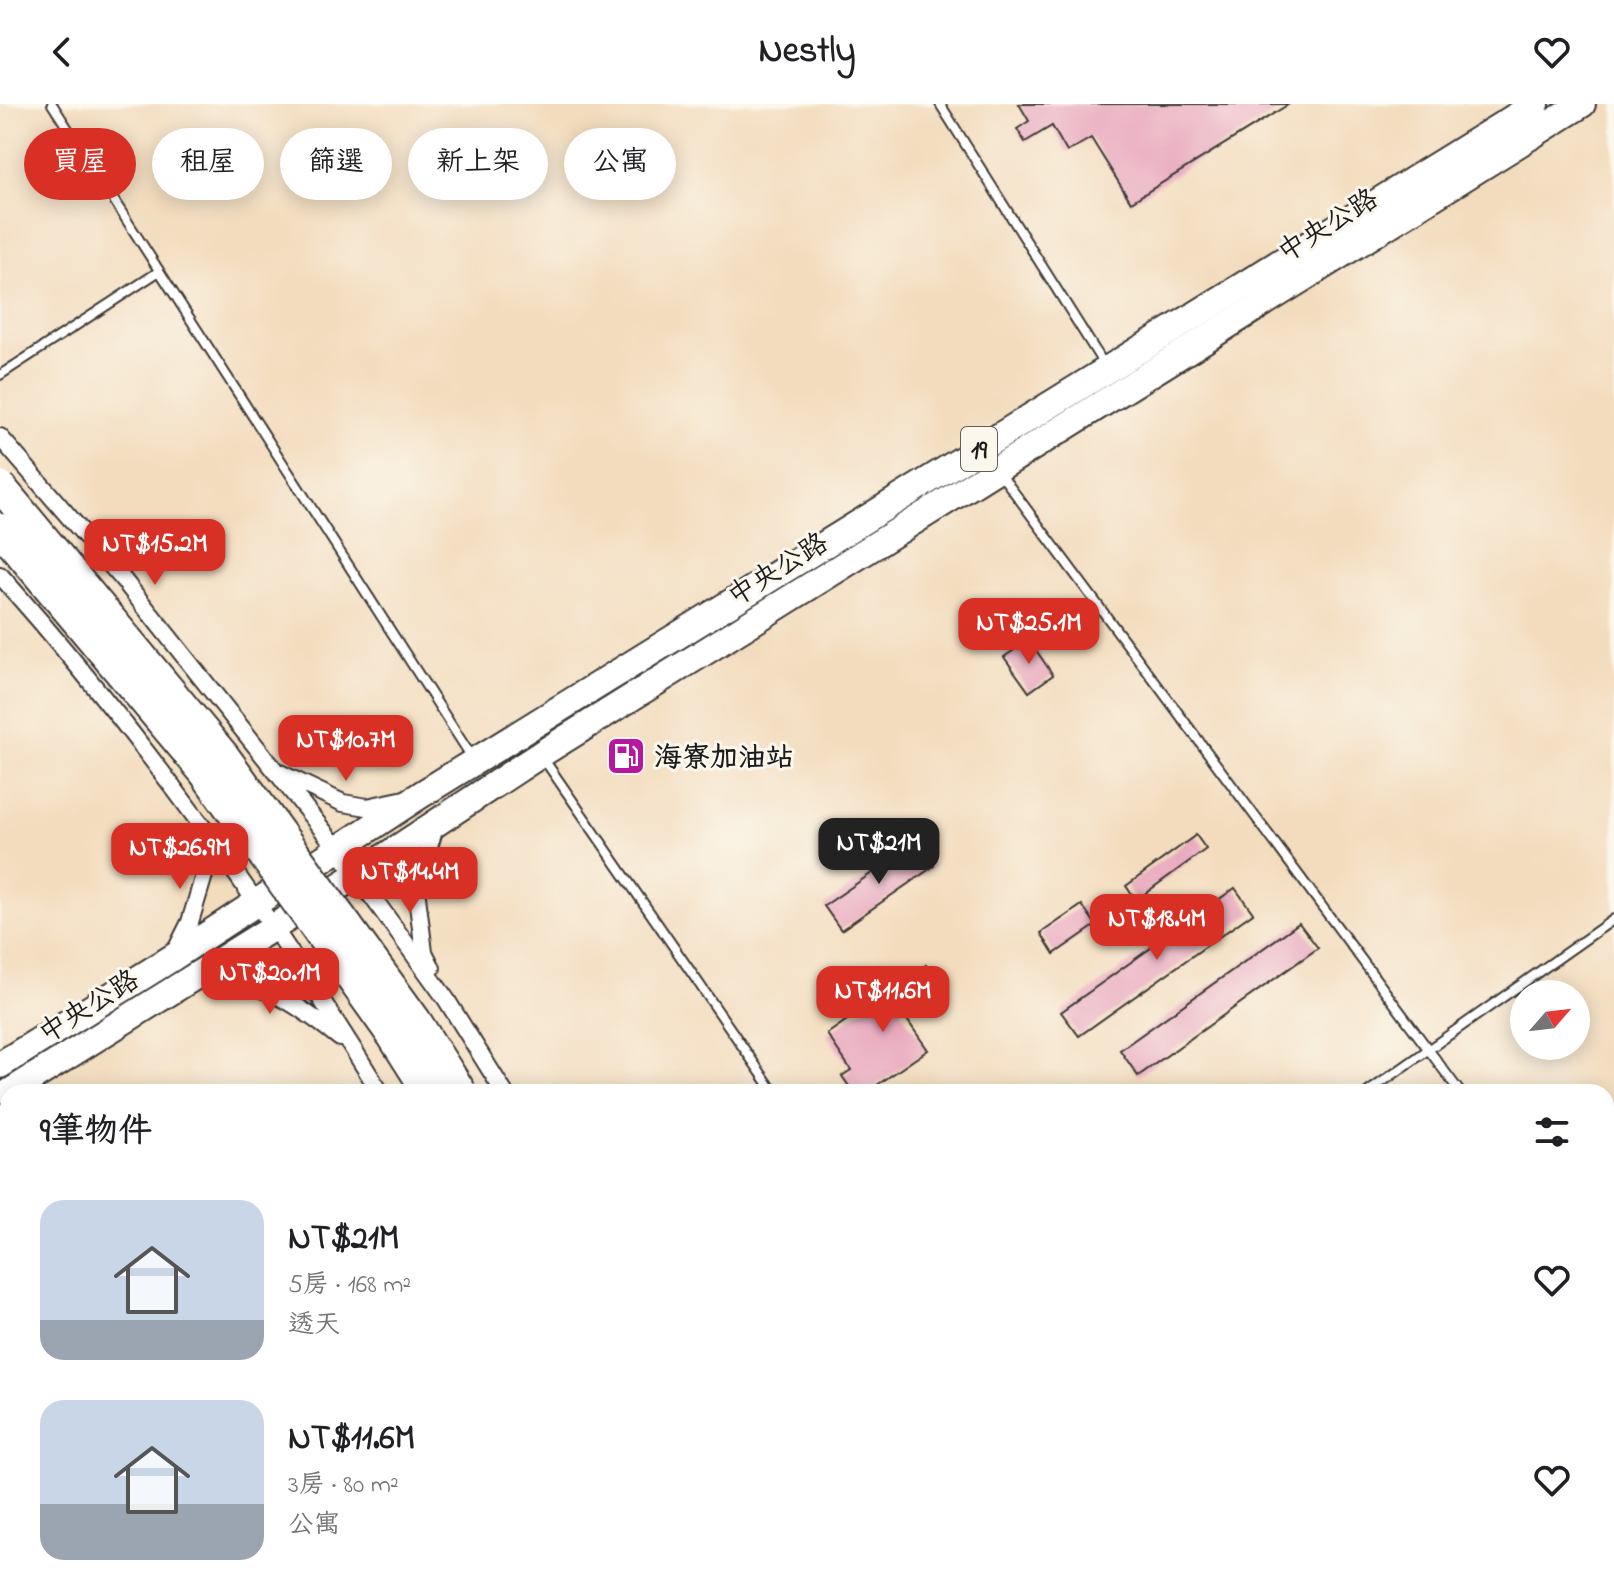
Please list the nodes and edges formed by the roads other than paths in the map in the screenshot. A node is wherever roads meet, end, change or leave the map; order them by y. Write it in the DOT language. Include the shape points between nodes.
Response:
graph roads {
  1 [pos="52,104"];
  2 [pos="940,104"];
  3 [pos="1536,104"];
  4 [pos="1582,104"];
  5 [pos="158,272"];
  6 [pos="0,375"];
  7 [pos="1113,380"];
  8 [pos="0,437"];
  9 [pos="996,468"];
  10 [pos="0,486"];
  11 [pos="0,529"];
  12 [pos="0,575"];
  13 [pos="541,754"];
  14 [pos="475,762"];
  15 [pos="272,768"];
  16 [pos="422,794"];
  17 [pos="438,820"];
  18 [pos="202,826"];
  19 [pos="337,848"];
  20 [pos="357,875"];
  21 [pos="256,901"];
  22 [pos="1614,919"];
  23 [pos="273,928"];
  24 [pos="172,958"];
  25 [pos="186,981"];
  26 [pos="446,999"];
  27 [pos="1429,1047"];
  28 [pos="354,1049"];
  29 [pos="0,1065"];
  30 [pos="23,1084"];
  31 [pos="375,1084"];
  32 [pos="423,1084"];
  33 [pos="456,1084"];
  34 [pos="499,1084"];
  35 [pos="768,1084"];
  36 [pos="1379,1084"];
  37 [pos="1454,1084"];
  1 -- 5 [label="lane"];
  2 -- 7 [label="lane"];
  3 -- 7 [label="main road, 中央公路 / 19"];
  4 -- 7 [label="main road, 中央公路 / 19"];
  5 -- 6 [label="lane"];
  5 -- 14 [label="lane"];
  7 -- 9 [label="main road, 中央公路 / 19"];
  7 -- 14 [label="main road, 中央公路 / 19"];
  8 -- 15 [label="street" via="121,577"];
  9 -- 13 [label="main road, 中央公路 / 19"];
  9 -- 27 [label="lane"];
  10 -- 33 [label="highway, bridge" via="224,756"];
  11 -- 32 [label="highway, bridge" via="204,772"];
  12 -- 18 [label="street" via="63,646"];
  13 -- 17 [label="main road, 中央公路 / 19"];
  13 -- 35 [label="lane"];
  14 -- 16 [label="main road, 中央公路 / 19"];
  15 -- 16 [label="street" via="343,803 367,807"];
  15 -- 19 [label="street"];
  16 -- 19 [label="main road, 中央公路 / 19"];
  17 -- 20 [label="main road, 中央公路 / 19"];
  17 -- 26 [label="street" via="416,889 424,952"];
  18 -- 21 [label="street"];
  18 -- 24 [label="street" via="205,872"];
  19 -- 20 [label="street"];
  19 -- 21 [label="main road, 中央公路 / 19"];
  20 -- 23 [label="main road, 中央公路 / 19"];
  20 -- 26 [label="street"];
  21 -- 23 [label="street"];
  21 -- 24 [label="main road, 中央公路 / 19"];
  22 -- 27 [label="lane"];
  23 -- 25 [label="main road, 中央公路 / 19"];
  23 -- 28 [label="street"];
  24 -- 29 [label="main road, 中央公路 / 19"];
  25 -- 28 [label="street" via="235,982 260,989 300,1007"];
  25 -- 30 [label="main road, 中央公路 / 19"];
  26 -- 34 [label="street"];
  27 -- 36 [label="lane"];
  27 -- 37 [label="lane"];
  28 -- 31 [label="street"];
}
